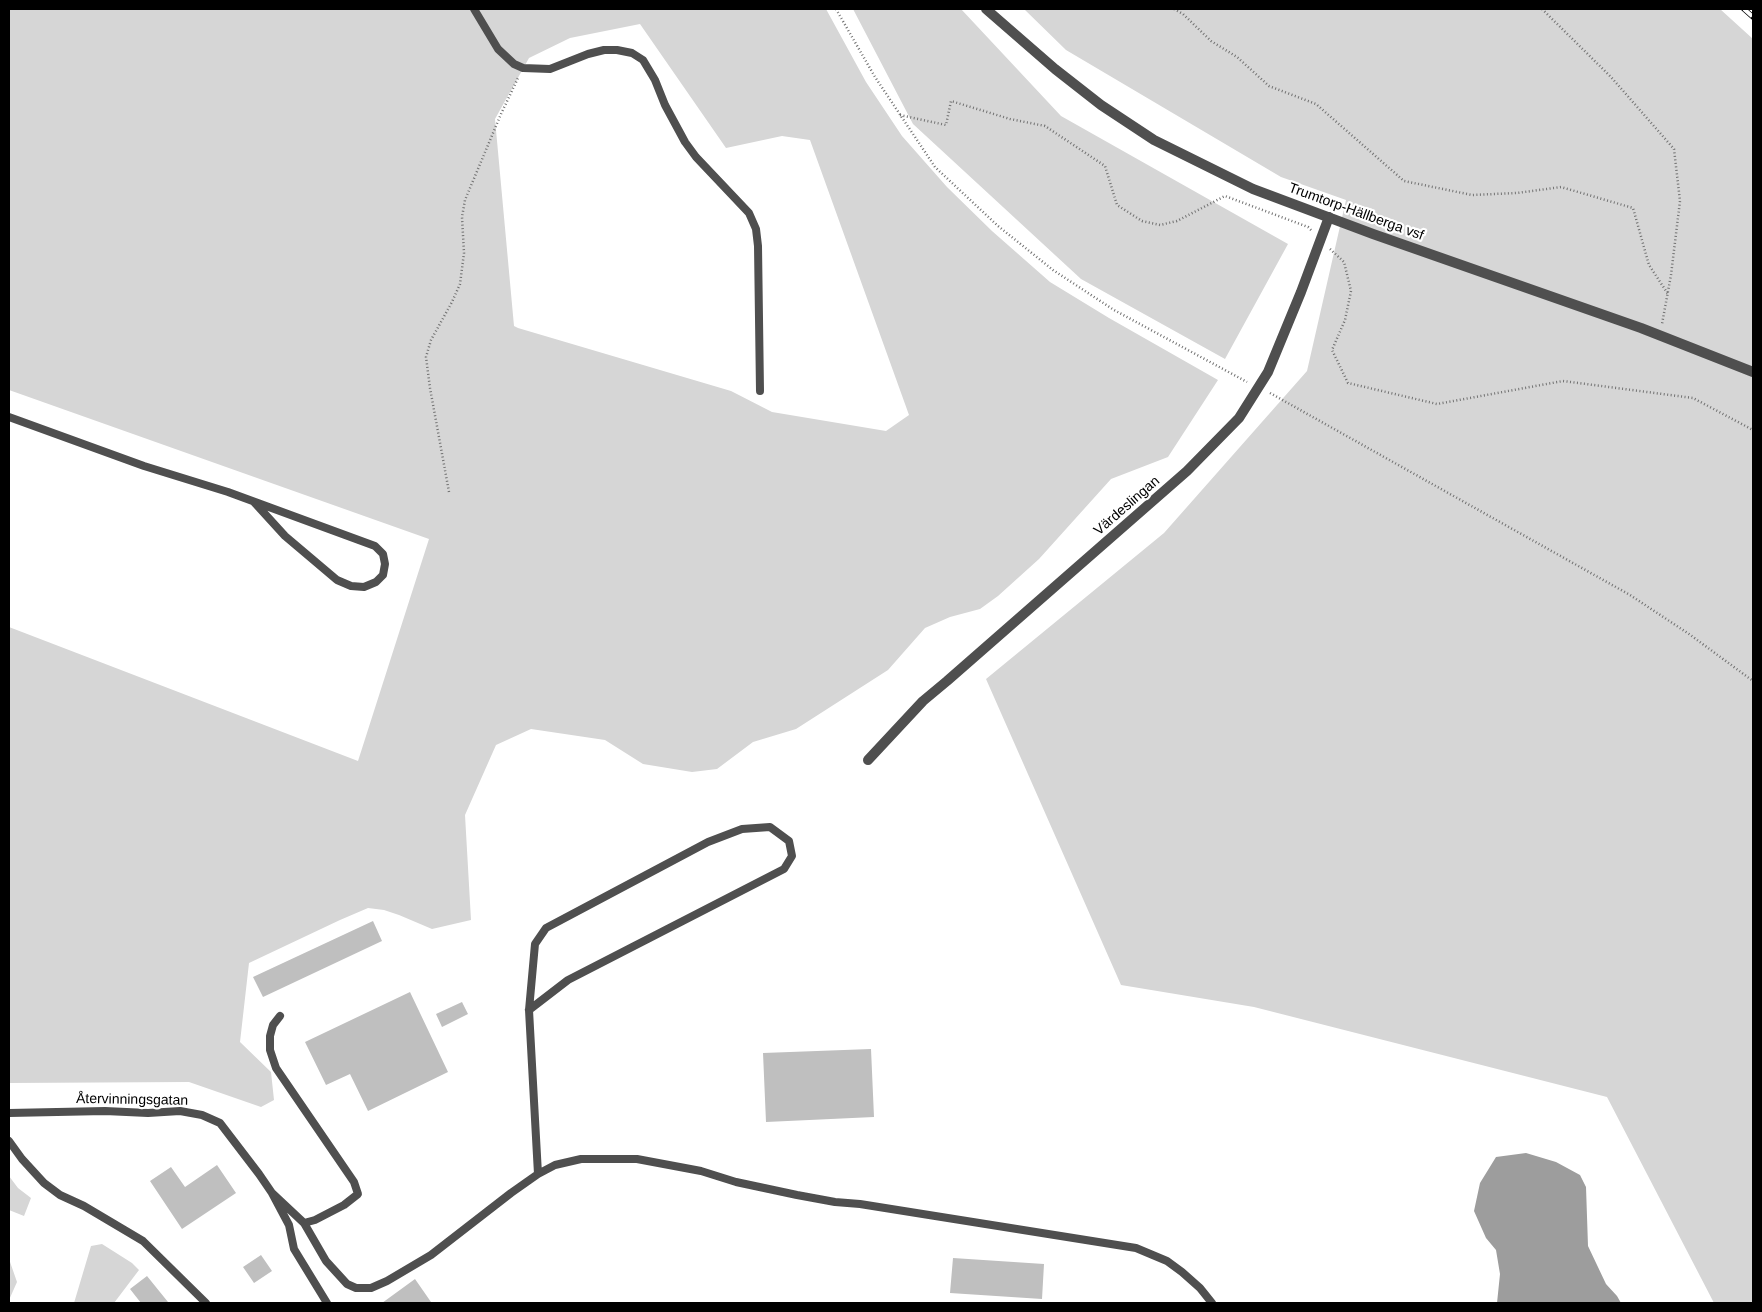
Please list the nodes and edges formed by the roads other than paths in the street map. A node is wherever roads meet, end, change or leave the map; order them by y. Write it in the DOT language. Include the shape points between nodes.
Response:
graph roads {
  1 [pos="474,9"];
  2 [pos="986,9"];
  3 [pos="1329,217"];
  4 [pos="1753,372"];
  5 [pos="760,391"];
  6 [pos="9,417"];
  7 [pos="254,502"];
  8 [pos="868,760"];
  9 [pos="529,1010"];
  10 [pos="280,1016"];
  11 [pos="9,1113"];
  12 [pos="9,1140"];
  13 [pos="538,1174"];
  14 [pos="272,1193"];
  15 [pos="304,1223"];
  16 [pos="206,1303"];
  17 [pos="327,1303"];
  18 [pos="1212,1303"];
  1 -- 5 [label="lane" via="498,49 523,68 550,69 604,50 632,53 643,60 685,142 749,213 756,229"];
  2 -- 3 [label="street, Trumtorp-Hällberga vsf" via="1093,99 1154,140 1253,189"];
  3 -- 4 [label="street, Trumtorp-Hällberga vsf" via="1660,335"];
  3 -- 8 [label="street, Värdeslingan" via="1268,372 1239,418 1187,471 923,701"];
  6 -- 7 [label="lane"];
  7 -- 7 [label="lane" via="375,546 383,554 383,574 376,582 364,587 337,580 285,536"];
  9 -- 9 [label="lane" via="568,980 784,870 792,856 789,841 770,827 742,829 708,842 546,928 535,944"];
  9 -- 13 [label="lane"];
  10 -- 15 [label="lane" via="270,1036 270,1050 276,1068 354,1182 358,1194 344,1205"];
  11 -- 14 [label="lane, Återvinningsgatan" via="180,1111 202,1115 220,1123"];
  12 -- 16 [label="lane" via="44,1183 143,1241"];
  13 -- 15 [label="lane" via="431,1255 371,1288 347,1284 326,1261"];
  13 -- 18 [label="lane" via="555,1165 581,1159 637,1159 797,1195 1136,1248 1167,1260"];
  14 -- 15 [label="lane"];
  14 -- 17 [label="lane, Återvinningsgatan" via="289,1225 294,1249"];
}
